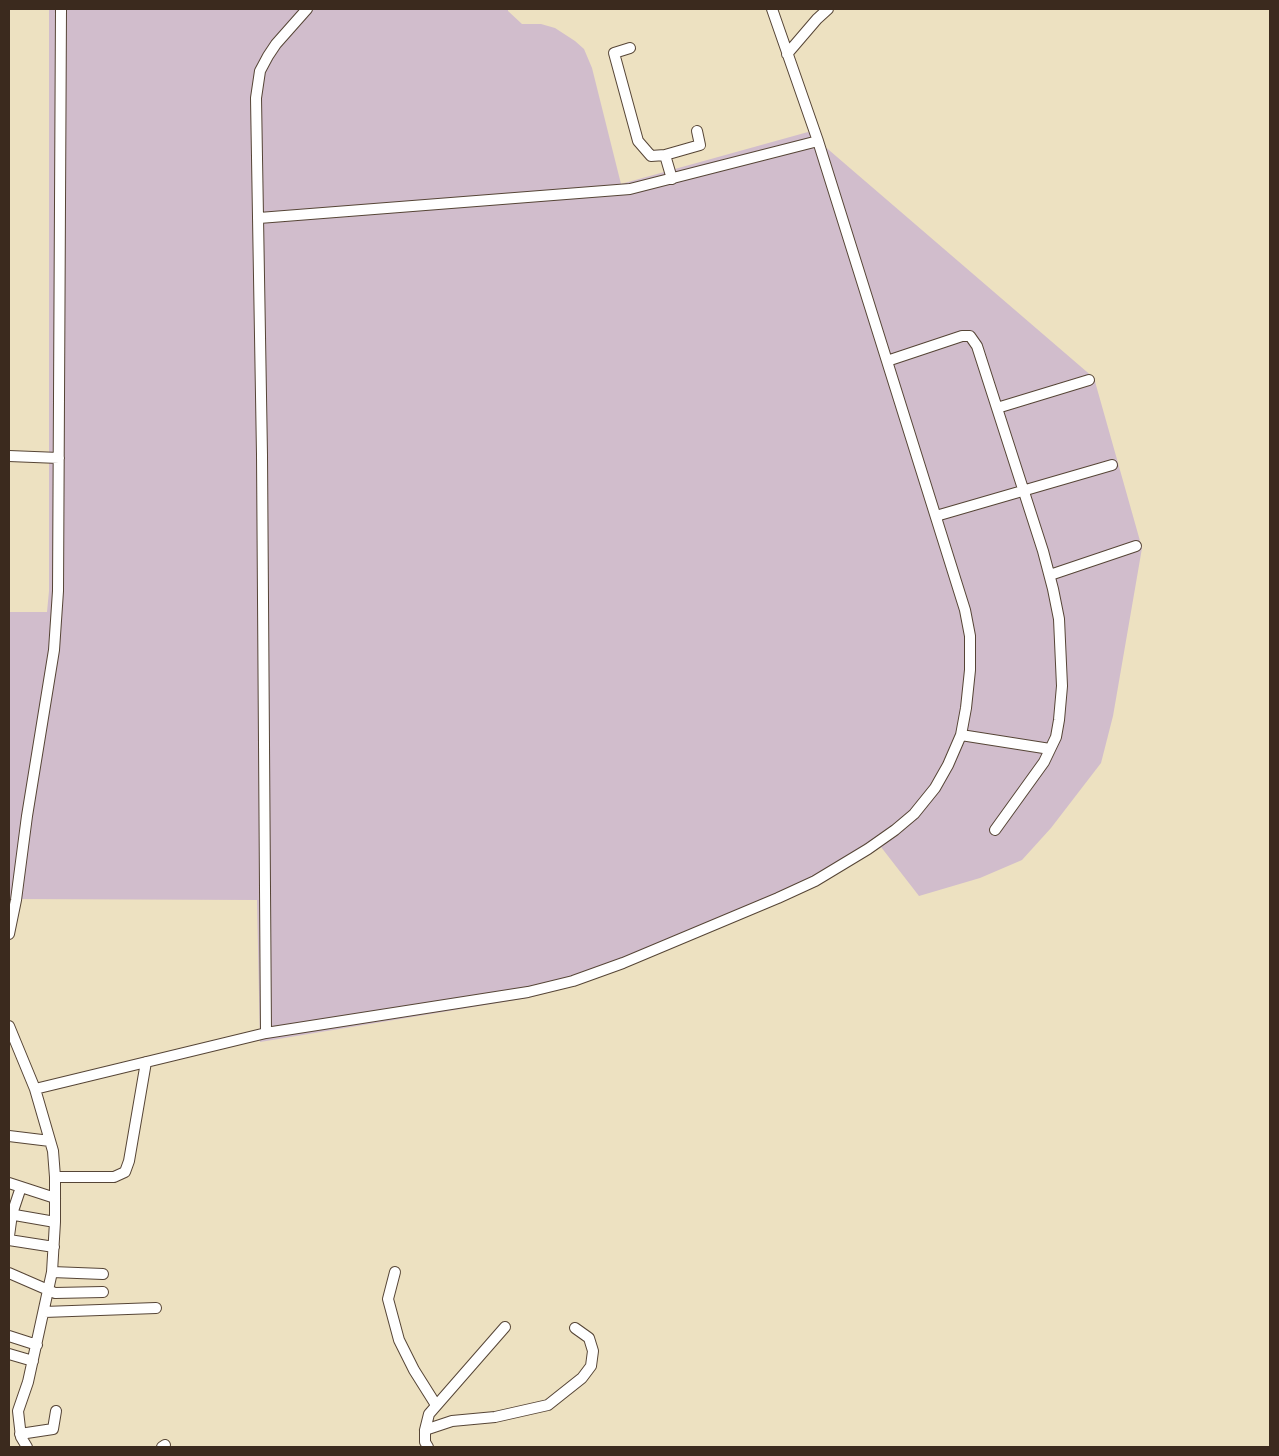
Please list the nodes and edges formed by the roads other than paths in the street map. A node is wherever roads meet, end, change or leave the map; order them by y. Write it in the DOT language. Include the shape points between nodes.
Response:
graph roads {
  1 [pos="61,9"];
  2 [pos="307,9"];
  3 [pos="772,9"];
  4 [pos="828,9"];
  5 [pos="630,48"];
  6 [pos="787,54"];
  7 [pos="697,131"];
  8 [pos="818,141"];
  9 [pos="665,155"];
  10 [pos="672,178"];
  11 [pos="259,218"];
  12 [pos="887,361"];
  13 [pos="1089,380"];
  14 [pos="997,408"];
  15 [pos="9,456"];
  16 [pos="59,458"];
  17 [pos="1112,465"];
  18 [pos="1024,491"];
  19 [pos="936,516"];
  20 [pos="1136,546"];
  21 [pos="1050,575"];
  22 [pos="960,735"];
  23 [pos="1050,749"];
  24 [pos="995,830"];
  25 [pos="9,934"];
  26 [pos="9,1026"];
  27 [pos="266,1033"];
  28 [pos="146,1062"];
  29 [pos="35,1089"];
  30 [pos="9,1136"];
  31 [pos="50,1141"];
  32 [pos="55,1177"];
  33 [pos="9,1183"];
  34 [pos="21,1187"];
  35 [pos="55,1198"];
  36 [pos="10,1214"];
  37 [pos="55,1222"];
  38 [pos="9,1236"];
  39 [pos="9,1240"];
  40 [pos="54,1247"];
  41 [pos="52,1272"];
  42 [pos="395,1272"];
  43 [pos="9,1273"];
  44 [pos="103,1274"];
  45 [pos="49,1292"];
  46 [pos="104,1292"];
  47 [pos="156,1308"];
  48 [pos="44,1312"];
  49 [pos="505,1327"];
  50 [pos="575,1328"];
  51 [pos="9,1336"];
  52 [pos="37,1345"];
  53 [pos="9,1354"];
  54 [pos="33,1361"];
  55 [pos="436,1405"];
  56 [pos="56,1411"];
  57 [pos="13,1413"];
  58 [pos="425,1430"];
  59 [pos="20,1434"];
  60 [pos="27,1447"];
  61 [pos="428,1447"];
  1 -- 16 [label="street"];
  2 -- 11 [label="street" via="276,44 260,71 257,83"];
  3 -- 6 [label="street"];
  4 -- 6 [label="street"];
  5 -- 9 [label="street" via="614,53 638,141 651,156"];
  6 -- 8 [label="street"];
  7 -- 9 [label="street" via="700,145"];
  8 -- 10 [label="street"];
  8 -- 12 [label="street"];
  9 -- 10 [label="street"];
  10 -- 11 [label="street" via="630,189"];
  11 -- 27 [label="street"];
  12 -- 14 [label="street" via="970,336 977,346"];
  12 -- 19 [label="street"];
  13 -- 14 [label="street"];
  14 -- 18 [label="street"];
  15 -- 16 [label="street"];
  16 -- 25 [label="street" via="54,650"];
  17 -- 18 [label="street"];
  18 -- 19 [label="street"];
  18 -- 21 [label="street"];
  19 -- 22 [label="street" via="970,636 970,670"];
  20 -- 21 [label="street"];
  21 -- 23 [label="street" via="1059,618 1062,686 1056,737"];
  22 -- 23 [label="street"];
  22 -- 27 [label="street" via="935,788 914,814 868,849 815,881 778,898 623,962 551,987"];
  23 -- 24 [label="street"];
  26 -- 29 [label="street"];
  27 -- 28 [label="street"];
  28 -- 29 [label="street"];
  28 -- 32 [label="street" via="125,1172 114,1177"];
  29 -- 31 [label="street"];
  30 -- 31 [label="street"];
  31 -- 32 [label="street"];
  32 -- 35 [label="street"];
  33 -- 34 [label="street"];
  34 -- 35 [label="street"];
  34 -- 36 [label="street"];
  35 -- 37 [label="street"];
  36 -- 37 [label="street"];
  36 -- 38 [label="street"];
  37 -- 40 [label="street"];
  39 -- 40 [label="street"];
  40 -- 41 [label="street"];
  41 -- 44 [label="street"];
  41 -- 45 [label="street"];
  42 -- 55 [label="street" via="388,1299 399,1340"];
  43 -- 45 [label="street"];
  45 -- 46 [label="street"];
  45 -- 48 [label="street"];
  47 -- 48 [label="street"];
  48 -- 52 [label="street"];
  49 -- 55 [label="street"];
  50 -- 58 [label="street" via="589,1338 593,1351 592,1366 548,1405 495,1417 452,1420"];
  51 -- 52 [label="street"];
  52 -- 54 [label="street"];
  53 -- 54 [label="street"];
  54 -- 57 [label="street" via="28,1382"];
  55 -- 58 [label="street" via="429,1414"];
  56 -- 59 [label="street" via="53,1429"];
  57 -- 59 [label="street"];
  58 -- 61 [label="street"];
  59 -- 60 [label="street"];
}
